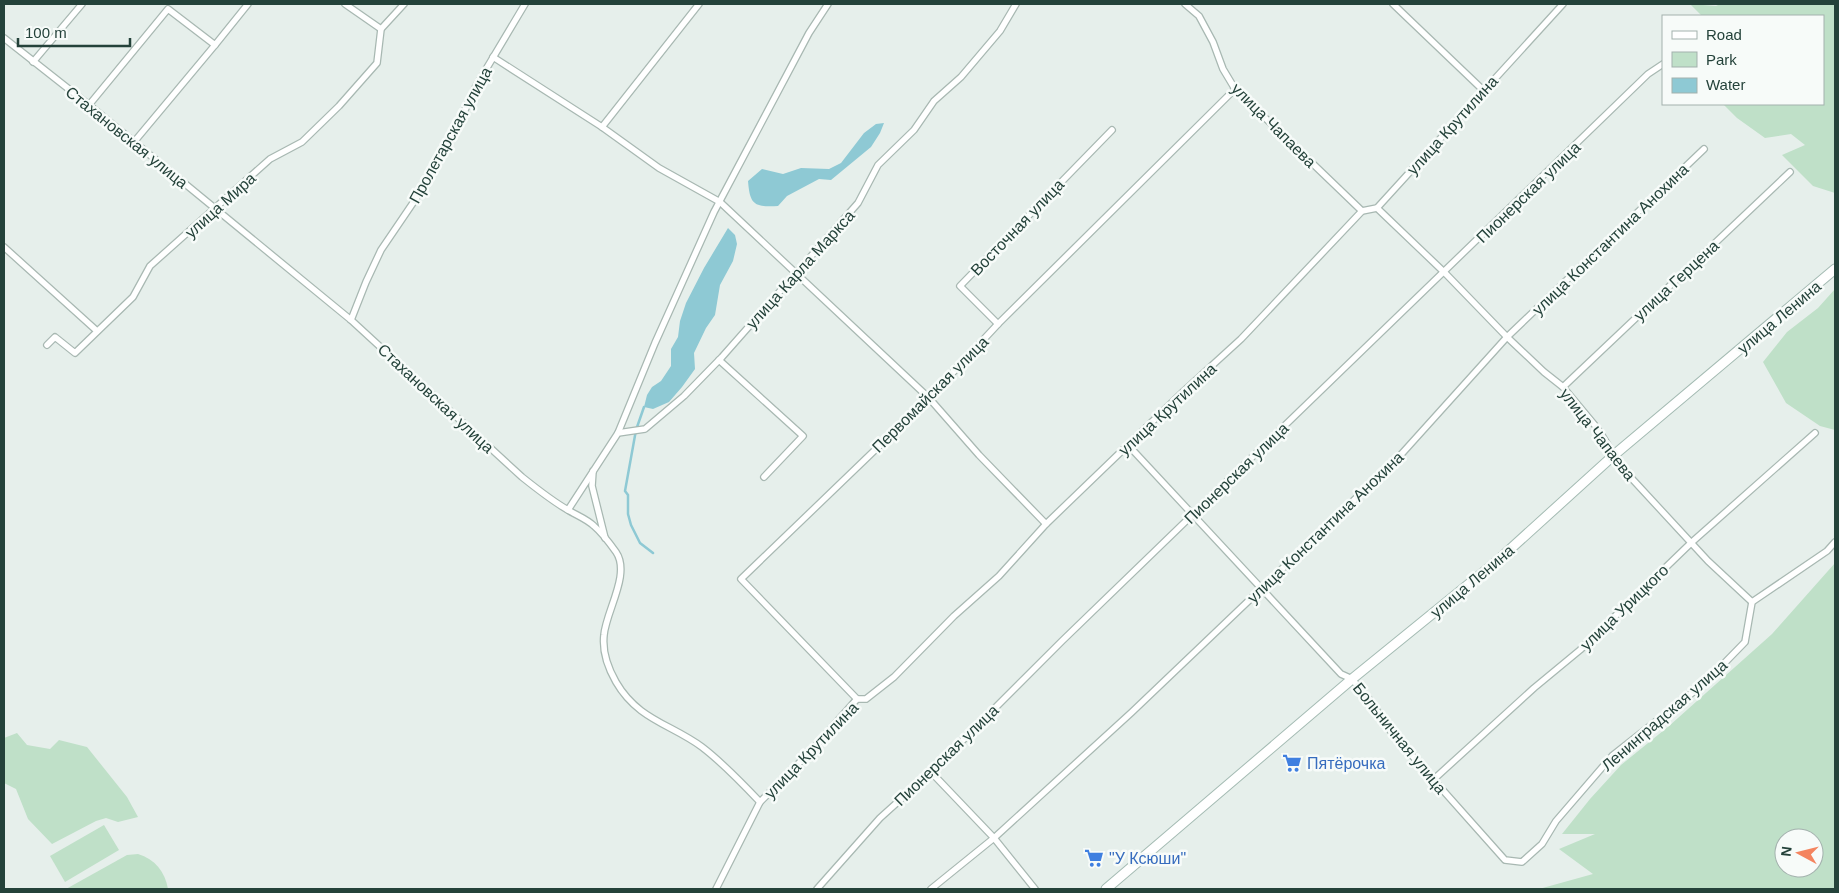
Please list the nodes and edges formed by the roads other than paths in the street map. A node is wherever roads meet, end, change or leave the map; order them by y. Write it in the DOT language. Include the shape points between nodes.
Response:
graph roads {
  1 [pos="82,4"];
  2 [pos="248,4"];
  3 [pos="345,4"];
  4 [pos="404,4"];
  5 [pos="524,4"];
  6 [pos="699,4"];
  7 [pos="828,4"];
  8 [pos="1016,4"];
  9 [pos="1185,4"];
  10 [pos="1393,4"];
  11 [pos="1563,4"];
  12 [pos="381,29"];
  13 [pos="4,38"];
  14 [pos="213,44"];
  15 [pos="493,57"];
  16 [pos="33,62"];
  17 [pos="1662,65"];
  18 [pos="1234,89"];
  19 [pos="1482,90"];
  20 [pos="90,105"];
  21 [pos="602,127"];
  22 [pos="1112,130"];
  23 [pos="134,142"];
  24 [pos="1704,149"];
  25 [pos="1790,172"];
  26 [pos="720,202"];
  27 [pos="1377,208"];
  28 [pos="216,209"];
  29 [pos="1362,211"];
  30 [pos="4,247"];
  31 [pos="1835,269"];
  32 [pos="1445,273"];
  33 [pos="796,274"];
  34 [pos="351,320"];
  35 [pos="998,324"];
  36 [pos="97,330"];
  37 [pos="1507,337"];
  38 [pos="47,345"];
  39 [pos="719,360"];
  40 [pos="1563,387"];
  41 [pos="929,398"];
  42 [pos="618,433"];
  43 [pos="1816,433"];
  44 [pos="1128,445"];
  45 [pos="1614,455"];
  46 [pos="593,470"];
  47 [pos="764,477"];
  48 [pos="568,510"];
  49 [pos="1193,514"];
  50 [pos="1046,524"];
  51 [pos="605,540"];
  52 [pos="1692,542"];
  53 [pos="1835,542"];
  54 [pos="1262,588"];
  55 [pos="1752,602"];
  56 [pos="1352,679"];
  57 [pos="857,699"];
  58 [pos="931,772"];
  59 [pos="1433,780"];
  60 [pos="760,802"];
  61 [pos="994,838"];
  62 [pos="1504,860"];
  63 [pos="716,889"];
  64 [pos="817,889"];
  65 [pos="931,889"];
  66 [pos="1035,889"];
  67 [pos="1106,889"];
  1 -- 16 [label="street"];
  2 -- 14 [label="street"];
  3 -- 12 [label="street"];
  4 -- 12 [label="street"];
  5 -- 15 [label="street, Пролетарская улица"];
  6 -- 21 [label="street"];
  7 -- 26 [label="street" via="809,33"];
  8 -- 33 [label="street, улица Карла Маркса" via="1000,31 961,77 934,101 914,130 878,165 858,204"];
  9 -- 18 [label="street, улица Чапаева" via="1199,16"];
  10 -- 19 [label="street"];
  11 -- 19 [label="street, улица Крутилина"];
  12 -- 28 [label="street, улица Мира" via="377,63 339,106 302,142 270,160"];
  13 -- 16 [label="street, Стахановская улица"];
  14 -- 20 [label="street" via="168,9"];
  14 -- 23 [label="street"];
  15 -- 21 [label="street"];
  15 -- 34 [label="street, Пролетарская улица" via="452,138 381,250"];
  16 -- 20 [label="street, Стахановская улица"];
  17 -- 32 [label="street, Пионерская улица" via="1648,74"];
  18 -- 29 [label="street, улица Чапаева"];
  18 -- 35 [label="street, Первомайская улица"];
  19 -- 27 [label="street, улица Крутилина"];
  20 -- 23 [label="street, Стахановская улица"];
  21 -- 26 [label="street" via="660,168"];
  22 -- 35 [label="street, Восточная улица" via="960,286"];
  23 -- 28 [label="street, Стахановская улица"];
  24 -- 37 [label="street, улица Константина Анохина"];
  25 -- 40 [label="street, улица Герцена"];
  26 -- 33 [label="street"];
  26 -- 42 [label="street" via="655,343"];
  27 -- 29 [label="street"];
  27 -- 32 [label="street, улица Чапаева"];
  28 -- 34 [label="street, Стахановская улица"];
  28 -- 36 [label="street, улица Мира" via="150,266 133,297"];
  29 -- 44 [label="street, улица Крутилина" via="1241,339"];
  30 -- 36 [label="street"];
  31 -- 45 [label="main road, улица Ленина"];
  32 -- 37 [label="street, улица Чапаева"];
  32 -- 49 [label="street, Пионерская улица"];
  33 -- 39 [label="street, улица Карла Маркса"];
  33 -- 41 [label="street"];
  34 -- 48 [label="street, Стахановская улица" via="522,477"];
  35 -- 41 [label="street, Первомайская улица"];
  36 -- 38 [label="street, улица Мира" via="75,354 55,337"];
  37 -- 40 [label="street, улица Чапаева"];
  37 -- 54 [label="street, улица Константина Анохина" via="1397,458"];
  39 -- 42 [label="street, улица Карла Маркса" via="645,429"];
  39 -- 47 [label="street" via="802,436"];
  40 -- 45 [label="street, улица Чапаева" via="1598,429"];
  41 -- 50 [label="street"];
  41 -- 57 [label="street, Первомайская улица" via="741,579"];
  42 -- 46 [label="street"];
  43 -- 52 [label="street, улица Урицкого"];
  44 -- 49 [label="street, Больничная улица"];
  44 -- 50 [label="street, улица Крутилина"];
  45 -- 52 [label="street, улица Чапаева" via="1623,469"];
  45 -- 56 [label="main road, улица Ленина" via="1502,556"];
  46 -- 48 [label="street"];
  46 -- 51 [label="street" via="592,486"];
  48 -- 51 [label="street, Стахановская улица" via="594,526"];
  49 -- 54 [label="street, Больничная улица"];
  49 -- 58 [label="street, Пионерская улица"];
  50 -- 57 [label="street, улица Крутилина" via="999,576 894,677 866,699"];
  51 -- 60 [label="street, Стахановская улица" via="617,553 621,570 603,637 607,663 617,683 641,712 702,747"];
  52 -- 55 [label="street, улица Чапаева"];
  52 -- 59 [label="street, улица Урицкого" via="1580,650"];
  53 -- 55 [label="street"];
  54 -- 56 [label="street, Больничная улица" via="1341,674"];
  54 -- 61 [label="street, улица Константина Анохина"];
  55 -- 62 [label="street, Ленинградская улица" via="1744,642 1713,675 1612,756 1556,821 1542,844 1522,862"];
  56 -- 59 [label="street, Больничная улица" via="1392,733"];
  56 -- 67 [label="main road, улица Ленина"];
  57 -- 60 [label="street, улица Крутилина"];
  58 -- 61 [label="street"];
  58 -- 64 [label="street, Пионерская улица" via="880,818"];
  59 -- 62 [label="street, Больничная улица"];
  60 -- 63 [label="street, улица Крутилина"];
  61 -- 65 [label="street, улица Константина Анохина"];
  61 -- 66 [label="street"];
}
